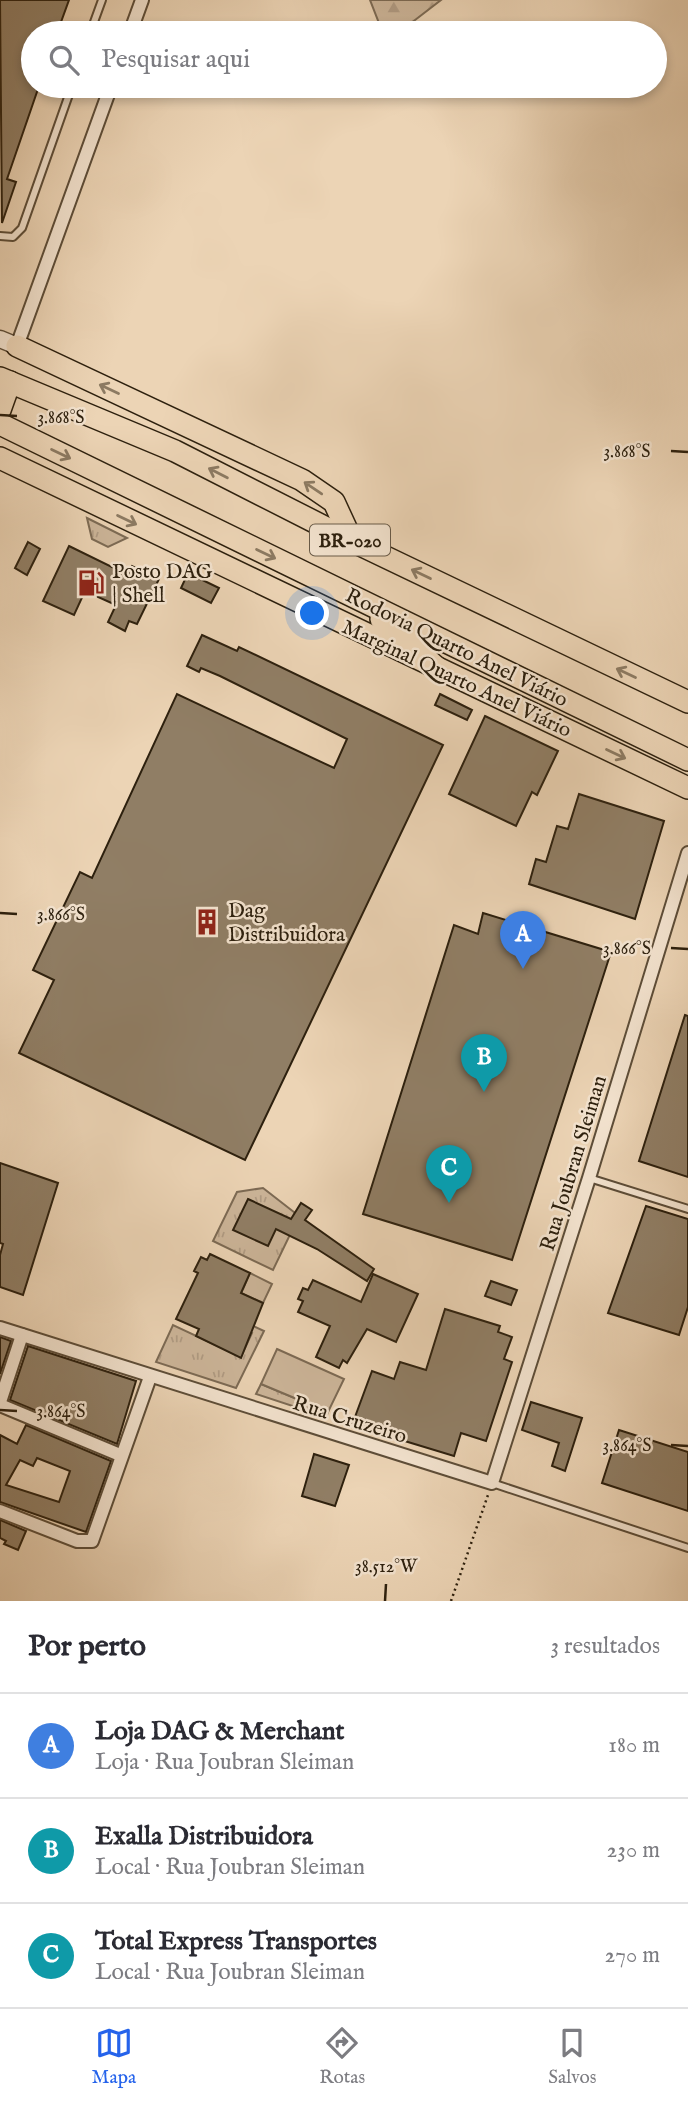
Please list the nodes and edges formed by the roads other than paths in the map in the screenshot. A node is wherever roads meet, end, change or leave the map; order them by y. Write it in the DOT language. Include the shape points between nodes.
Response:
graph roads {
  1 [pos="102,0"];
  2 [pos="142,0"];
  3 [pos="94,21"];
  4 [pos="134,21"];
  5 [pos="68,98"];
  6 [pos="106,98"];
  7 [pos="0,236"];
  8 [pos="9,342"];
  9 [pos="5,380"];
  10 [pos="0,410"];
  11 [pos="0,424"];
  12 [pos="0,458"];
  13 [pos="352,541"];
  14 [pos="349,594"];
  15 [pos="443,673"];
  16 [pos="688,702"];
  17 [pos="688,760"];
  18 [pos="688,788"];
  19 [pos="688,853"];
  20 [pos="589,1178"];
  21 [pos="688,1209"];
  22 [pos="0,1328"];
  23 [pos="22,1335"];
  24 [pos="150,1377"];
  25 [pos="0,1404"];
  26 [pos="120,1455"];
  27 [pos="492,1483"];
  28 [pos="0,1511"];
  29 [pos="688,1548"];
  1 -- 3 [label="lane"];
  2 -- 4 [label="street"];
  5 -- 7 [label="lane" via="22,228 13,237"];
  6 -- 8 [label="street"];
  13 -- 8 [label="main road, one-way" via="334,502 302,480"];
  9 -- 10 [label="main road"];
  13 -- 9 [label="main road, BR-020, one-way" via="175,452"];
  11 -- 14 [label="main road, Rodovia Quarto Anel Viário / BR-020, one-way"];
  12 -- 15 [label="main road, Marginal Quarto Anel Viário, one-way"];
  16 -- 13 [label="main road, BR-020, one-way"];
  14 -- 15 [label="main road"];
  14 -- 17 [label="main road, Rodovia Quarto Anel Viário / BR-020"];
  15 -- 18 [label="main road, Marginal Quarto Anel Viário, one-way"];
  19 -- 20 [label="street, Rua Joubran Sleiman"];
  20 -- 21 [label="lane"];
  20 -- 27 [label="street, Rua Joubran Sleiman"];
  22 -- 23 [label="street, Rua Cruzeiro"];
  23 -- 24 [label="street, Rua Cruzeiro"];
  23 -- 25 [label="street"];
  24 -- 26 [label="street"];
  24 -- 27 [label="street, Rua Cruzeiro"];
  25 -- 26 [label="street"];
  26 -- 28 [label="street" via="95,1535 86,1543"];
  27 -- 29 [label="lane, Rua Cruzeiro"];
}
